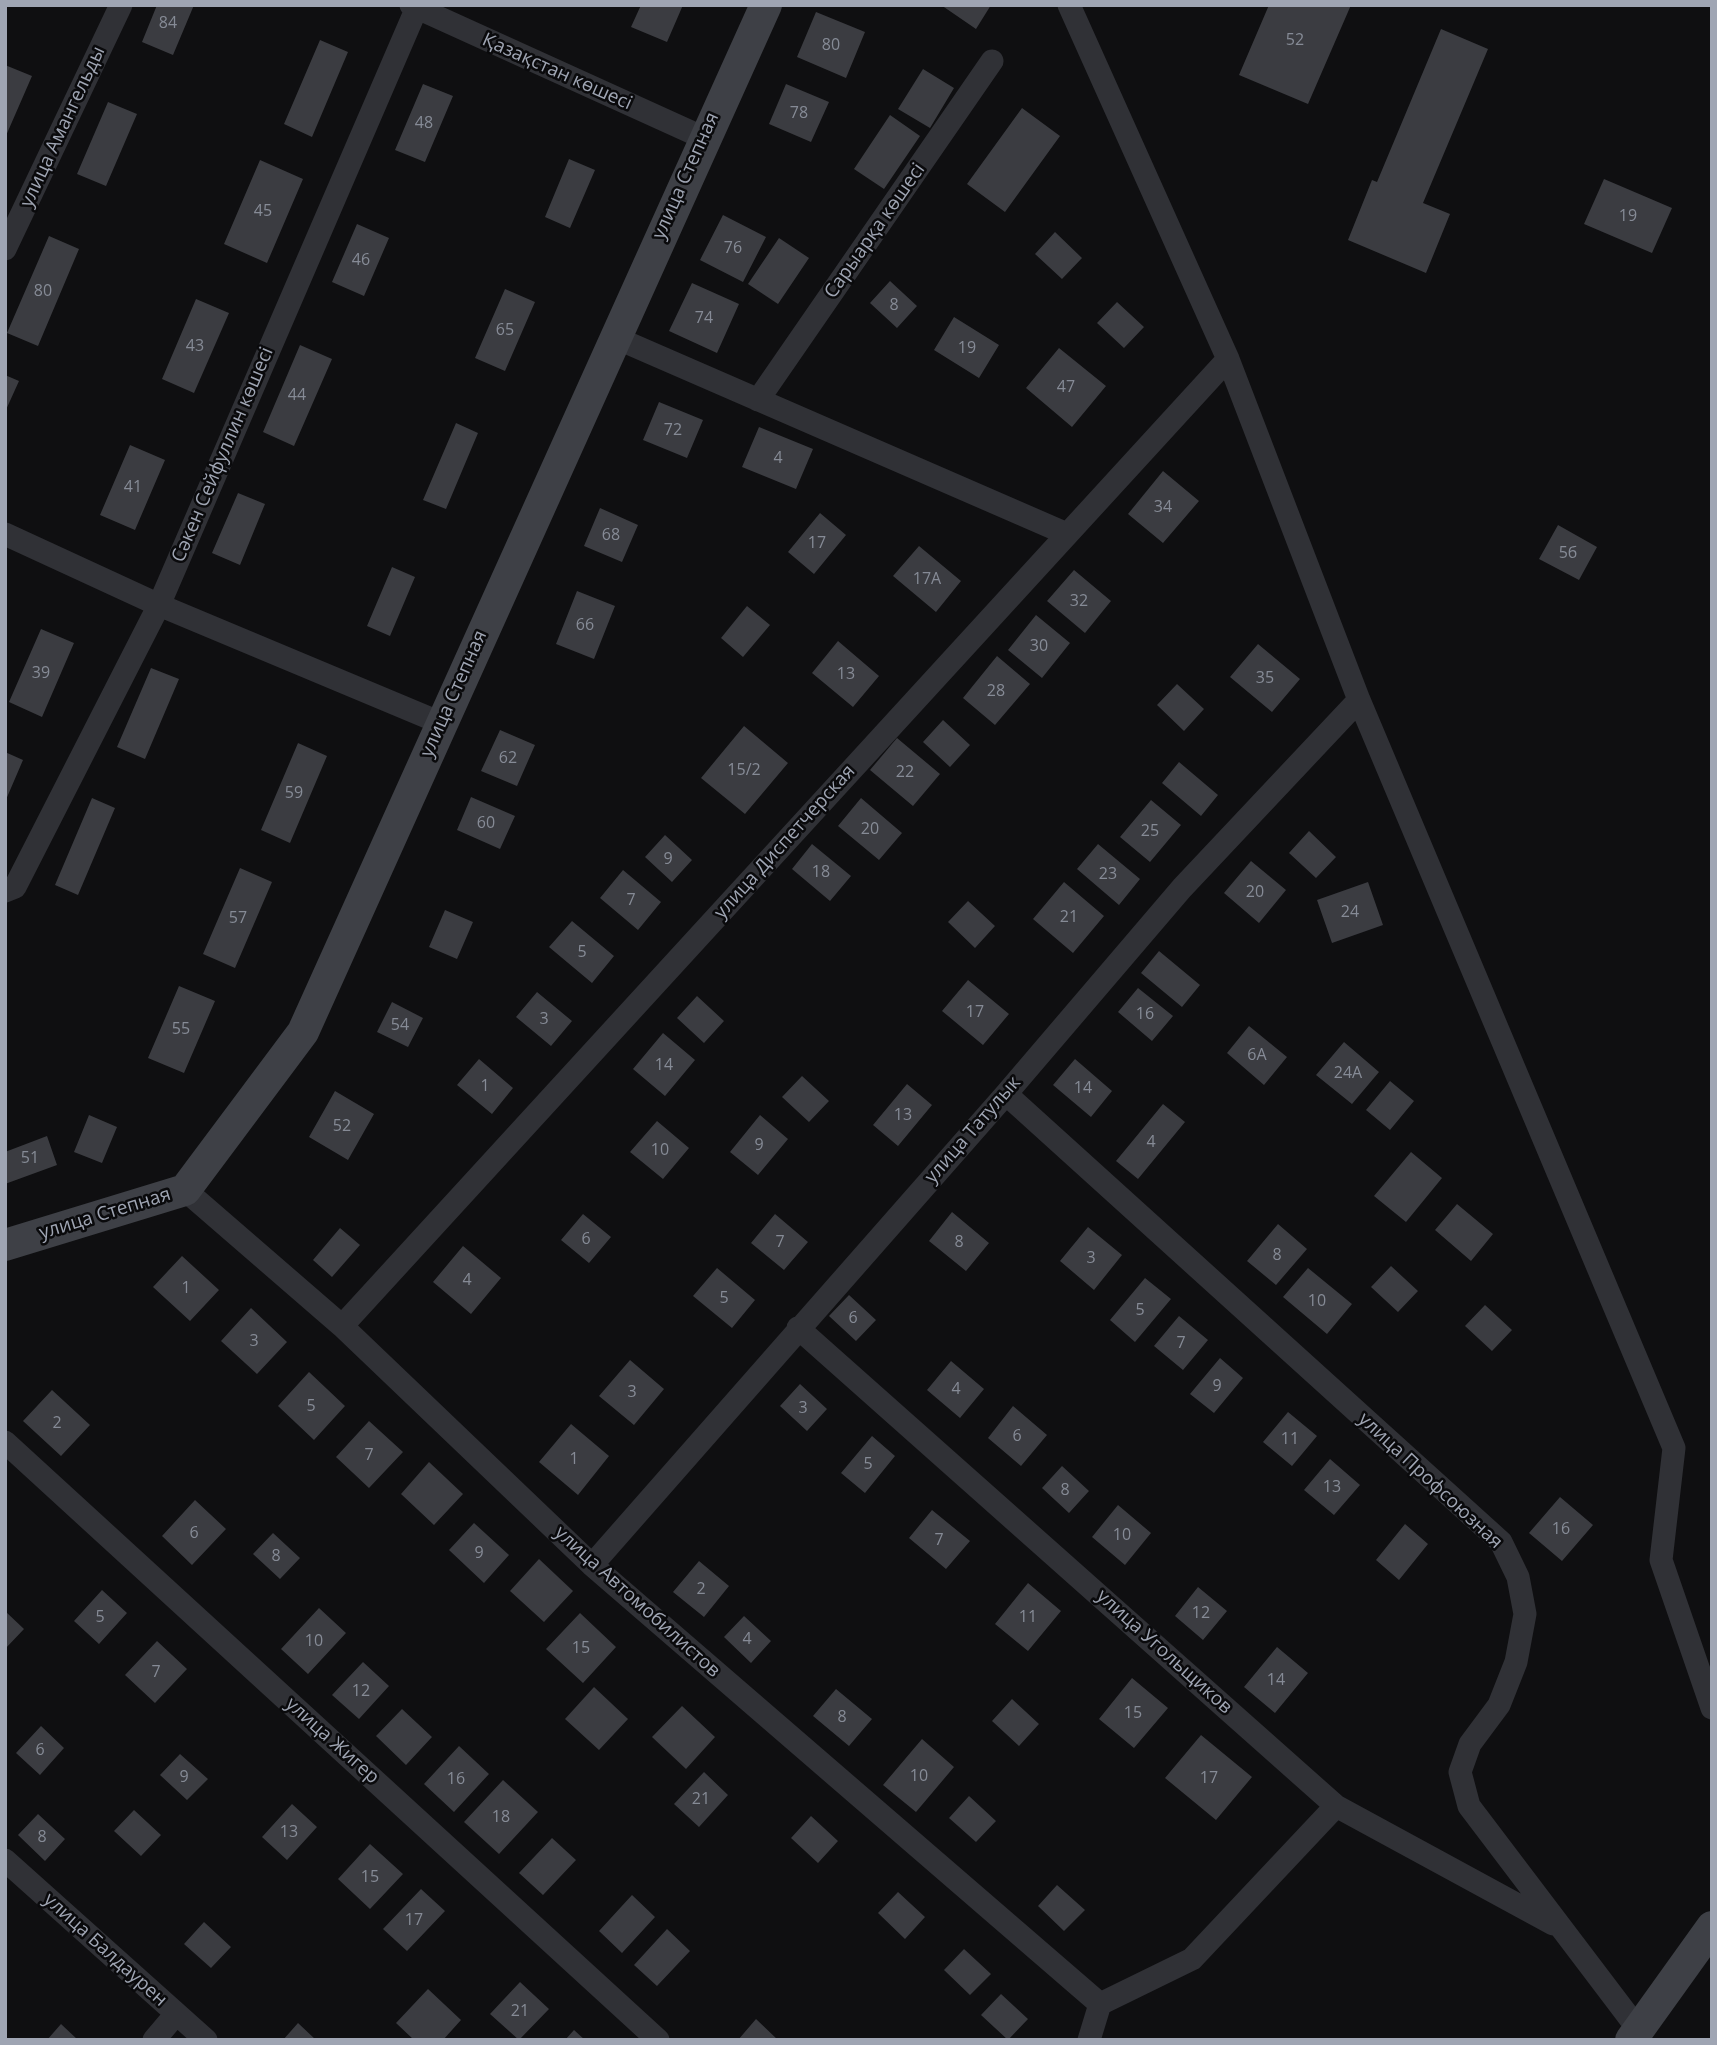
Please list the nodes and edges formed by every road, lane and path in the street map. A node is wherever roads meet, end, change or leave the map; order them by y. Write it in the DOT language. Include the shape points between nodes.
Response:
graph roads {
  1 [pos="121,5"];
  2 [pos="766,5"];
  3 [pos="1069,5"];
  4 [pos="415,6"];
  5 [pos="992,61"];
  6 [pos="704,138"];
  7 [pos="5,249"];
  8 [pos="614,337"];
  9 [pos="1228,359"];
  10 [pos="758,400"];
  11 [pos="5,534"];
  12 [pos="1067,534"];
  13 [pos="159,605"];
  14 [pos="1359,700"];
  15 [pos="441,723"];
  16 [pos="5,891"];
  17 [pos="1006,1094"];
  18 [pos="185,1190"];
  19 [pos="5,1245"];
  20 [pos="342,1326"];
  21 [pos="798,1328"];
  22 [pos="5,1442"];
  23 [pos="592,1565"];
  24 [pos="1712,1708"];
  25 [pos="1336,1806"];
  26 [pos="5,1860"];
  27 [pos="1712,1927"];
  28 [pos="1562,1929"];
  29 [pos="1100,2004"];
  30 [pos="176,2014"];
  31 [pos="1634,2034"];
  32 [pos="155,2040"];
  33 [pos="206,2040"];
  34 [pos="658,2040"];
  35 [pos="1089,2040"];
  1 -- 7 [label="street, улица Амангельды"];
  2 -- 6 [label="street, улица Степная"];
  3 -- 9 [label="street"];
  4 -- 6 [label="street, Қазақстан көшесі"];
  4 -- 13 [label="street, Сәкен Сейфуллин көшесі"];
  5 -- 10 [label="street, Сарыарқа көшесі"];
  6 -- 8 [label="street, улица Степная"];
  8 -- 10 [label="street"];
  8 -- 15 [label="street, улица Степная"];
  9 -- 12 [label="street, улица Диспетчерская"];
  9 -- 14 [label="street"];
  10 -- 12 [label="street"];
  11 -- 13 [label="street"];
  12 -- 20 [label="street, улица Диспетчерская"];
  13 -- 15 [label="street"];
  13 -- 16 [label="street, Сәкен Сейфуллин көшесі" via="15,887"];
  14 -- 17 [label="street, улица Татулык" via="1182,888"];
  14 -- 24 [label="street" via="1674,1448 1661,1560"];
  15 -- 18 [label="street, улица Степная" via="303,1032"];
  17 -- 21 [label="street, улица Татулык"];
  17 -- 28 [label="street, улица Профсоюзная" via="1501,1542 1518,1577 1525,1614 1516,1662 1499,1705 1470,1744 1460,1772 1469,1806"];
  18 -- 19 [label="street, улица Степная"];
  18 -- 20 [label="street, улица Автомобилистов"];
  20 -- 23 [label="street, улица Автомобилистов"];
  21 -- 23 [label="street, улица Татулык"];
  21 -- 25 [label="street, улица Угольщиков"];
  22 -- 34 [label="street, улица Жигер"];
  23 -- 29 [label="street, улица Автомобилистов"];
  25 -- 28 [label="street, улица Угольщиков"];
  25 -- 29 [label="street" via="1192,1959"];
  26 -- 30 [label="street, улица Балдаурен"];
  27 -- 31 [label="street"];
  28 -- 31 [label="street, улица Профсоюзная"];
  29 -- 35 [label="street"];
  30 -- 32 [label="street"];
  30 -- 33 [label="street, улица Балдаурен"];
}
